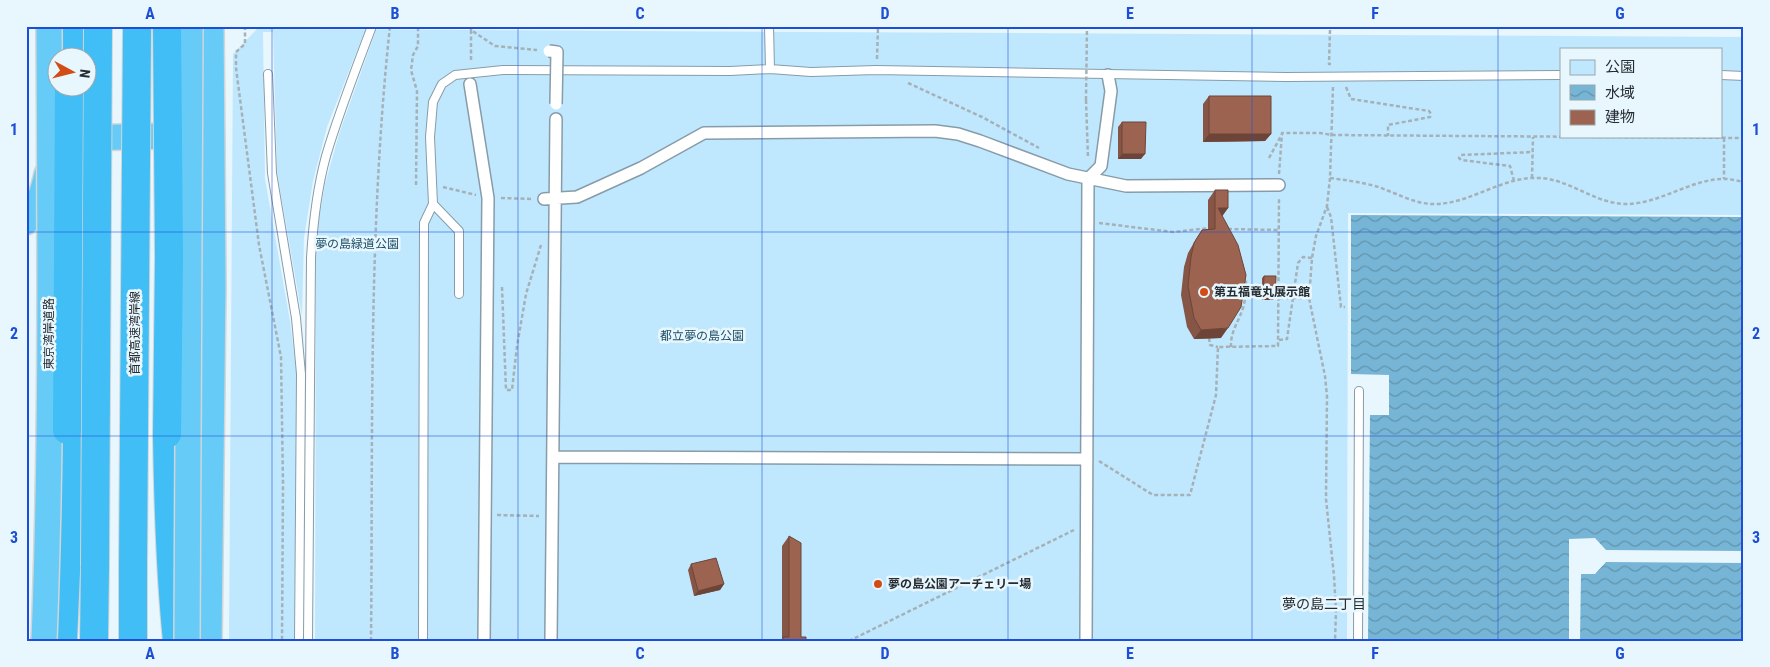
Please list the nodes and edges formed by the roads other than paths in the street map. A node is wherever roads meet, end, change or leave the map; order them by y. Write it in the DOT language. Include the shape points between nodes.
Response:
graph roads {
  1 [pos="49,26"];
  2 [pos="71,26"];
  3 [pos="98,26"];
  4 [pos="137,26"];
  5 [pos="167,26"];
  6 [pos="190,26"];
  7 [pos="211,26"];
  8 [pos="372,26"];
  9 [pos="770,26"];
  10 [pos="70,48"];
  11 [pos="549,51"];
  12 [pos="770,69"];
  13 [pos="268,74"];
  14 [pos="1108,75"];
  15 [pos="1560,75"];
  16 [pos="1722,75"];
  17 [pos="1744,76"];
  18 [pos="470,84"];
  19 [pos="69,98"];
  20 [pos="556,104"];
  21 [pos="556,119"];
  22 [pos="1088,179"];
  23 [pos="1279,185"];
  24 [pos="549,199"];
  25 [pos="433,204"];
  26 [pos="26,222"];
  27 [pos="213,286"];
  28 [pos="459,294"];
  29 [pos="1359,391"];
  30 [pos="1087,456"];
  31 [pos="554,457"];
  32 [pos="44,641"];
  33 [pos="63,641"];
  34 [pos="94,641"];
  35 [pos="133,641"];
  36 [pos="177,641"];
  37 [pos="186,641"];
  38 [pos="209,641"];
  39 [pos="299,641"];
  40 [pos="308,641"];
  41 [pos="423,641"];
  42 [pos="484,641"];
  43 [pos="552,641"];
  44 [pos="1086,641"];
  45 [pos="1358,641"];
  1 -- 32 [label="highway, 東京湾岸道路, bridge" via="49,347"];
  2 -- 10 [label="highway"];
  3 -- 34 [label="highway, bridge"];
  4 -- 35 [label="highway, 首都高速湾岸線, bridge"];
  5 -- 36 [label="highway, bridge" via="168,522"];
  6 -- 37 [label="highway, bridge"];
  7 -- 27 [label="highway"];
  8 -- 40 [label="lane" via="326,157 313,222"];
  9 -- 12 [label="lane"];
  11 -- 20 [label="street, bridge" via="557,52"];
  12 -- 14 [label="lane"];
  12 -- 25 [label="lane" via="504,70 455,75 442,84 433,102 430,137"];
  13 -- 39 [label="lane" via="272,172 296,318 301,374"];
  14 -- 15 [label="lane"];
  14 -- 22 [label="street" via="1111,90 1101,166"];
  16 -- 17 [label="lane"];
  18 -- 42 [label="street" via="492,198"];
  19 -- 33 [label="highway, bridge" via="67,548"];
  21 -- 24 [label="street"];
  22 -- 23 [label="street" via="1126,186"];
  22 -- 24 [label="street" via="958,134 704,133 641,168 576,197"];
  22 -- 30 [label="street"];
  24 -- 31 [label="street" via="554,237"];
  25 -- 28 [label="lane" via="459,231"];
  25 -- 41 [label="lane" via="424,223"];
  26 -- 27 [label="highway" via="42,195 49,159 59,142 67,138 170,136 187,153 194,244 201,269"];
  27 -- 38 [label="highway"];
  29 -- 45 [label="lane"];
  30 -- 31 [label="street"];
  30 -- 44 [label="street"];
  31 -- 43 [label="street"];
}
